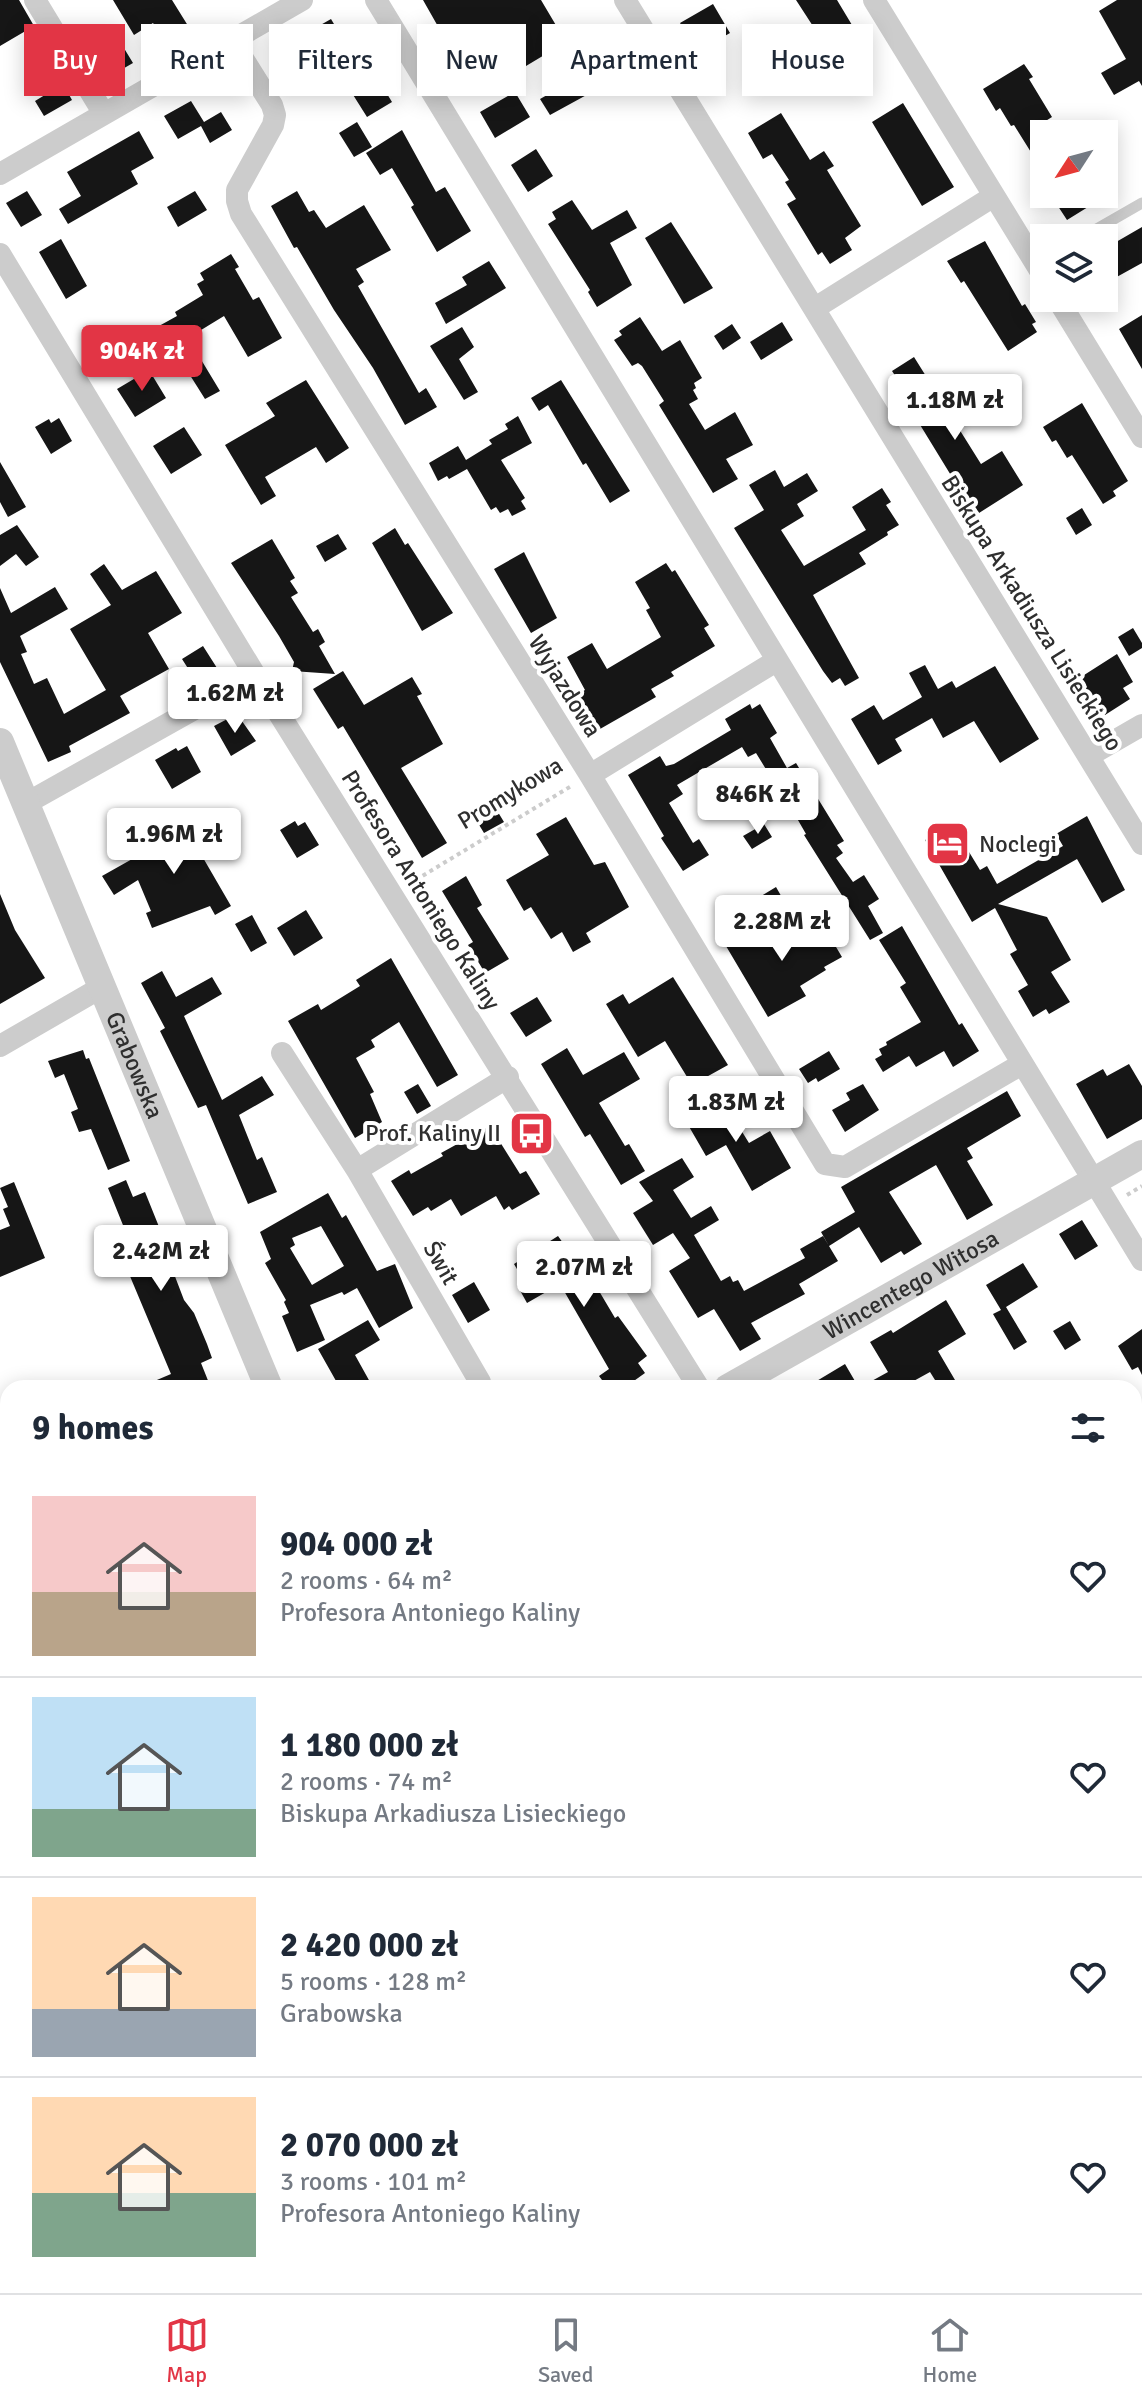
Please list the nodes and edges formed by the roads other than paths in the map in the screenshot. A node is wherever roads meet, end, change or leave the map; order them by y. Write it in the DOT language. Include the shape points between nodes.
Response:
graph roads {
  1 [pos="35,0"];
  2 [pos="302,0"];
  3 [pos="376,0"];
  4 [pos="625,0"];
  5 [pos="874,0"];
  6 [pos="253,29"];
  7 [pos="253,75"];
  8 [pos="141,93"];
  9 [pos="104,114"];
  10 [pos="0,174"];
  11 [pos="994,196"];
  12 [pos="1142,203"];
  13 [pos="1105,224"];
  14 [pos="1030,250"];
  15 [pos="0,254"];
  16 [pos="815,308"];
  17 [pos="1066,312"];
  18 [pos="1142,437"];
  19 [pos="776,661"];
  20 [pos="255,675"];
  21 [pos="1142,725"];
  22 [pos="0,742"];
  23 [pos="1090,755"];
  24 [pos="590,775"];
  25 [pos="25,804"];
  26 [pos="1142,844"];
  27 [pos="102,987"];
  28 [pos="0,1046"];
  29 [pos="282,1053"];
  30 [pos="1022,1064"];
  31 [pos="508,1077"];
  32 [pos="1142,1154"];
  33 [pos="357,1170"];
  34 [pos="1093,1182"];
  35 [pos="1142,1260"];
  36 [pos="266,1380"];
  37 [pos="479,1380"];
  38 [pos="694,1380"];
  39 [pos="742,1380"];
  1 -- 9 [label="street"];
  2 -- 6 [label="street"];
  3 -- 19 [label="street"];
  4 -- 16 [label="street, Biskupa Arkadiusza Lisieckiego"];
  5 -- 11 [label="street"];
  7 -- 24 [label="street, Wyjazdowa" via="275,115 237,190 241,214"];
  8 -- 9 [label="street"];
  9 -- 10 [label="street"];
  11 -- 14 [label="street"];
  11 -- 16 [label="street"];
  12 -- 13 [label="lane"];
  15 -- 20 [label="street, Profesora Antoniego Kaliny"];
  16 -- 23 [label="street, Biskupa Arkadiusza Lisieckiego"];
  17 -- 18 [label="street"];
  19 -- 24 [label="street, Promykowa"];
  19 -- 30 [label="street"];
  20 -- 25 [label="street"];
  20 -- 31 [label="street, Profesora Antoniego Kaliny"];
  21 -- 23 [label="street"];
  22 -- 25 [label="street, Grabowska"];
  23 -- 26 [label="street, Biskupa Arkadiusza Lisieckiego"];
  24 -- 30 [label="street, Wyjazdowa" via="825,1164 845,1167"];
  25 -- 27 [label="street, Grabowska"];
  27 -- 28 [label="street"];
  27 -- 36 [label="street, Grabowska"];
  29 -- 33 [label="street, Świt"];
  30 -- 34 [label="street"];
  31 -- 33 [label="street"];
  31 -- 38 [label="street, Profesora Antoniego Kaliny"];
  32 -- 34 [label="street, Wincentego Witosa"];
  33 -- 37 [label="street, Świt"];
  34 -- 35 [label="street"];
  34 -- 39 [label="street, Wincentego Witosa"];
}
